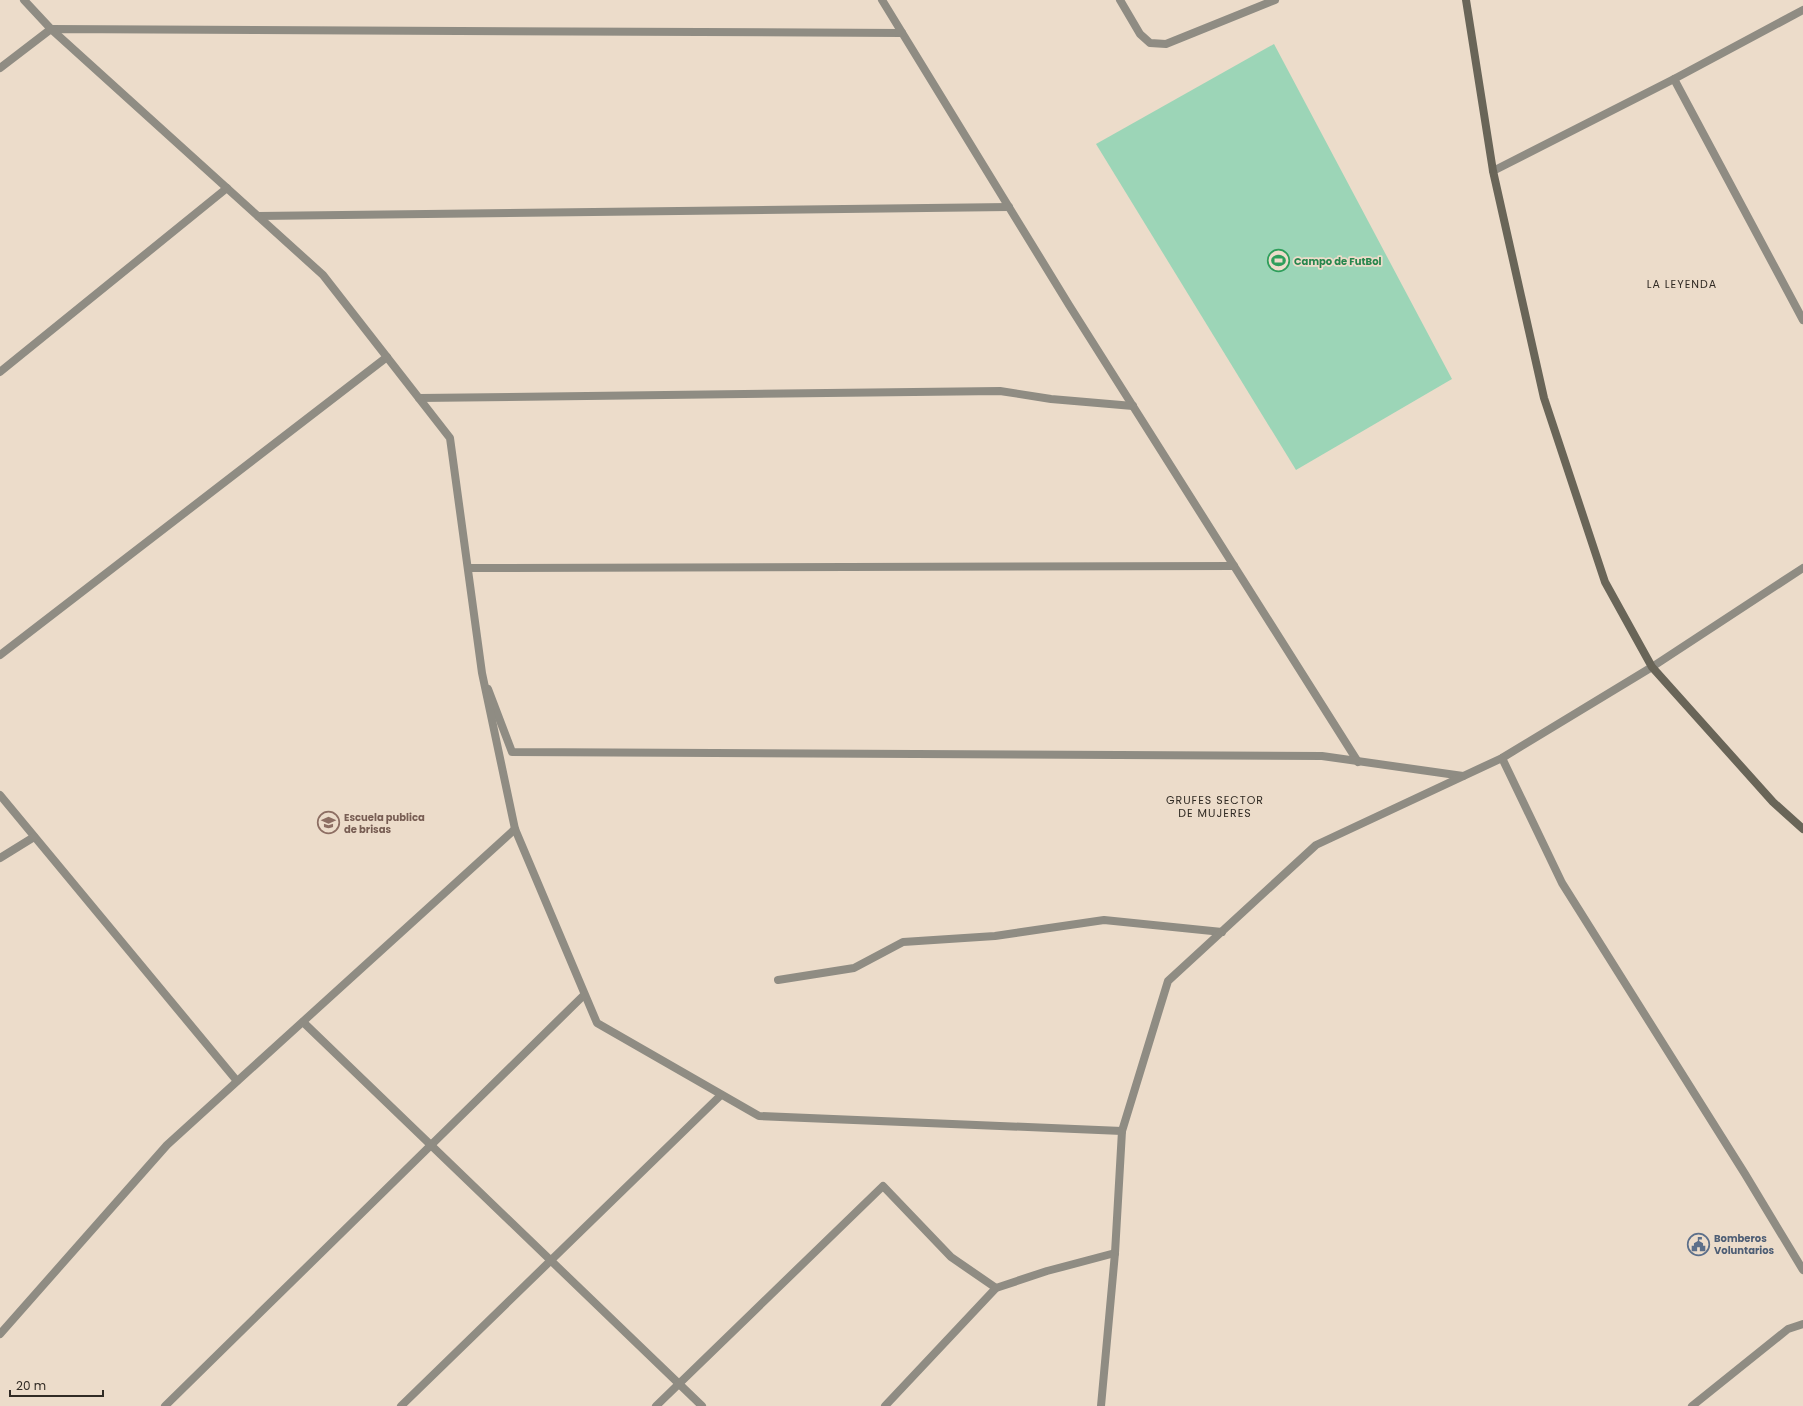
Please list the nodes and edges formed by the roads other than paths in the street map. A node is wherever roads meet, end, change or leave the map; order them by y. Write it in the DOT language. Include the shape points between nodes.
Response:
graph roads {
  1 [pos="24,0"];
  2 [pos="882,0"];
  3 [pos="1120,0"];
  4 [pos="1275,0"];
  5 [pos="1466,0"];
  6 [pos="1803,10"];
  7 [pos="51,29"];
  8 [pos="902,33"];
  9 [pos="0,68"];
  10 [pos="1674,79"];
  11 [pos="1493,171"];
  12 [pos="226,188"];
  13 [pos="1008,207"];
  14 [pos="258,216"];
  15 [pos="1803,320"];
  16 [pos="387,357"];
  17 [pos="0,372"];
  18 [pos="419,398"];
  19 [pos="1133,406"];
  20 [pos="1234,566"];
  21 [pos="468,568"];
  22 [pos="1803,568"];
  23 [pos="0,655"];
  24 [pos="1652,667"];
  25 [pos="482,673"];
  26 [pos="1502,758"];
  27 [pos="1358,762"];
  28 [pos="1463,776"];
  29 [pos="0,795"];
  30 [pos="1803,828"];
  31 [pos="515,829"];
  32 [pos="34,837"];
  33 [pos="0,858"];
  34 [pos="1222,932"];
  35 [pos="778,980"];
  36 [pos="584,995"];
  37 [pos="303,1022"];
  38 [pos="238,1081"];
  39 [pos="721,1095"];
  40 [pos="1122,1131"];
  41 [pos="431,1145"];
  42 [pos="1115,1253"];
  43 [pos="550,1260"];
  44 [pos="1803,1270"];
  45 [pos="996,1288"];
  46 [pos="1803,1324"];
  47 [pos="0,1334"];
  48 [pos="679,1384"];
  49 [pos="165,1406"];
  50 [pos="401,1406"];
  51 [pos="656,1406"];
  52 [pos="702,1406"];
  53 [pos="885,1406"];
  54 [pos="1101,1406"];
  55 [pos="1692,1406"];
  1 -- 7 [label="street"];
  2 -- 8 [label="street"];
  3 -- 4 [label="street" via="1140,34 1150,43 1166,44"];
  5 -- 11 [label="main road"];
  6 -- 10 [label="street"];
  7 -- 8 [label="street"];
  7 -- 9 [label="street"];
  7 -- 12 [label="street"];
  8 -- 13 [label="street"];
  10 -- 11 [label="street"];
  10 -- 15 [label="street"];
  11 -- 24 [label="main road" via="1544,398 1604,582"];
  12 -- 14 [label="street"];
  12 -- 17 [label="street"];
  13 -- 14 [label="street"];
  13 -- 19 [label="street"];
  14 -- 16 [label="street" via="323,275"];
  16 -- 18 [label="street"];
  16 -- 23 [label="street"];
  18 -- 19 [label="street" via="1000,391 1051,399"];
  18 -- 21 [label="street" via="450,438"];
  19 -- 20 [label="street"];
  20 -- 21 [label="street"];
  20 -- 27 [label="street"];
  21 -- 25 [label="street"];
  22 -- 24 [label="street"];
  24 -- 26 [label="street"];
  24 -- 30 [label="main road" via="1773,802"];
  25 -- 27 [label="street" via="512,752 1322,756"];
  25 -- 31 [label="street"];
  26 -- 28 [label="street"];
  26 -- 44 [label="street" via="1562,883 1746,1174"];
  27 -- 28 [label="street"];
  28 -- 34 [label="street" via="1316,845"];
  29 -- 32 [label="street"];
  31 -- 36 [label="street"];
  31 -- 37 [label="street"];
  32 -- 33 [label="street"];
  32 -- 38 [label="street"];
  34 -- 35 [label="street" via="1104,920 995,936 903,942 854,968"];
  34 -- 40 [label="street" via="1168,981"];
  36 -- 39 [label="street" via="597,1023"];
  36 -- 41 [label="street"];
  37 -- 38 [label="street"];
  37 -- 41 [label="street"];
  38 -- 47 [label="street" via="167,1145"];
  39 -- 40 [label="street" via="759,1116"];
  39 -- 43 [label="street"];
  40 -- 42 [label="street"];
  41 -- 43 [label="street"];
  41 -- 49 [label="street"];
  42 -- 45 [label="street"];
  42 -- 54 [label="street"];
  43 -- 48 [label="street"];
  43 -- 50 [label="street"];
  45 -- 48 [label="street" via="951,1257 883,1186"];
  45 -- 53 [label="street"];
  46 -- 55 [label="street" via="1788,1329"];
  48 -- 51 [label="street"];
  48 -- 52 [label="street"];
}
